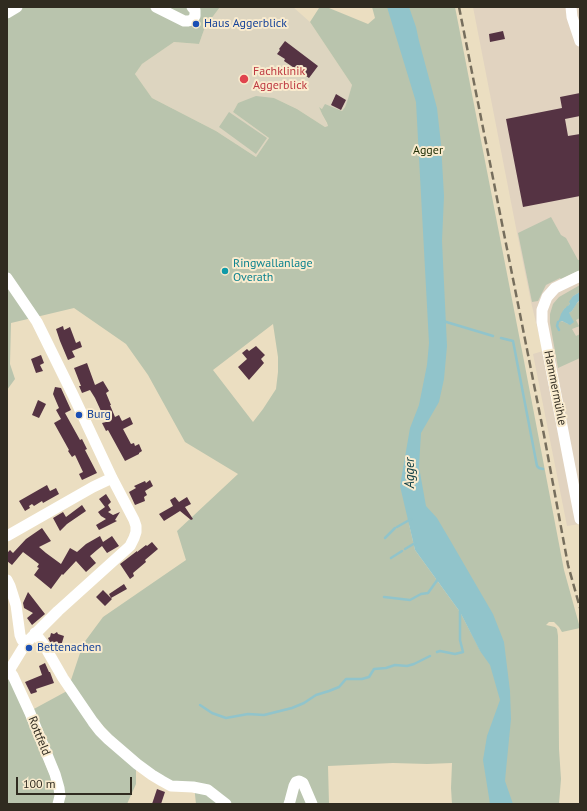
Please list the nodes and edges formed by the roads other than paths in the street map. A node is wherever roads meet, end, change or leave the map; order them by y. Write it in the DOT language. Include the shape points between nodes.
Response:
graph roads {
  1 [pos="17,7"];
  2 [pos="156,7"];
  3 [pos="192,7"];
  4 [pos="571,7"];
  5 [pos="7,13"];
  6 [pos="580,41"];
  7 [pos="580,276"];
  8 [pos="7,278"];
  9 [pos="112,478"];
  10 [pos="580,519"];
  11 [pos="7,536"];
  12 [pos="7,580"];
  13 [pos="35,633"];
  14 [pos="26,643"];
  15 [pos="8,672"];
  16 [pos="58,804"];
  17 [pos="226,804"];
  18 [pos="289,804"];
  19 [pos="312,804"];
  1 -- 5 [label="street"];
  2 -- 3 [label="street" via="188,21 195,16"];
  4 -- 6 [label="street"];
  7 -- 10 [label="street, Hammermühle" via="555,288 547,297 542,310 542,322"];
  8 -- 9 [label="street" via="37,322"];
  9 -- 11 [label="street"];
  9 -- 13 [label="street" via="134,520 134,538 130,546"];
  12 -- 14 [label="street" via="16,605 20,635"];
  13 -- 14 [label="street"];
  13 -- 17 [label="street" via="93,722 108,739 152,776 171,786 193,786 208,790"];
  14 -- 15 [label="street"];
  15 -- 16 [label="street, Rottfeld" via="13,676 55,774 60,796"];
  18 -- 19 [label="street" via="298,781 303,784"];
}
